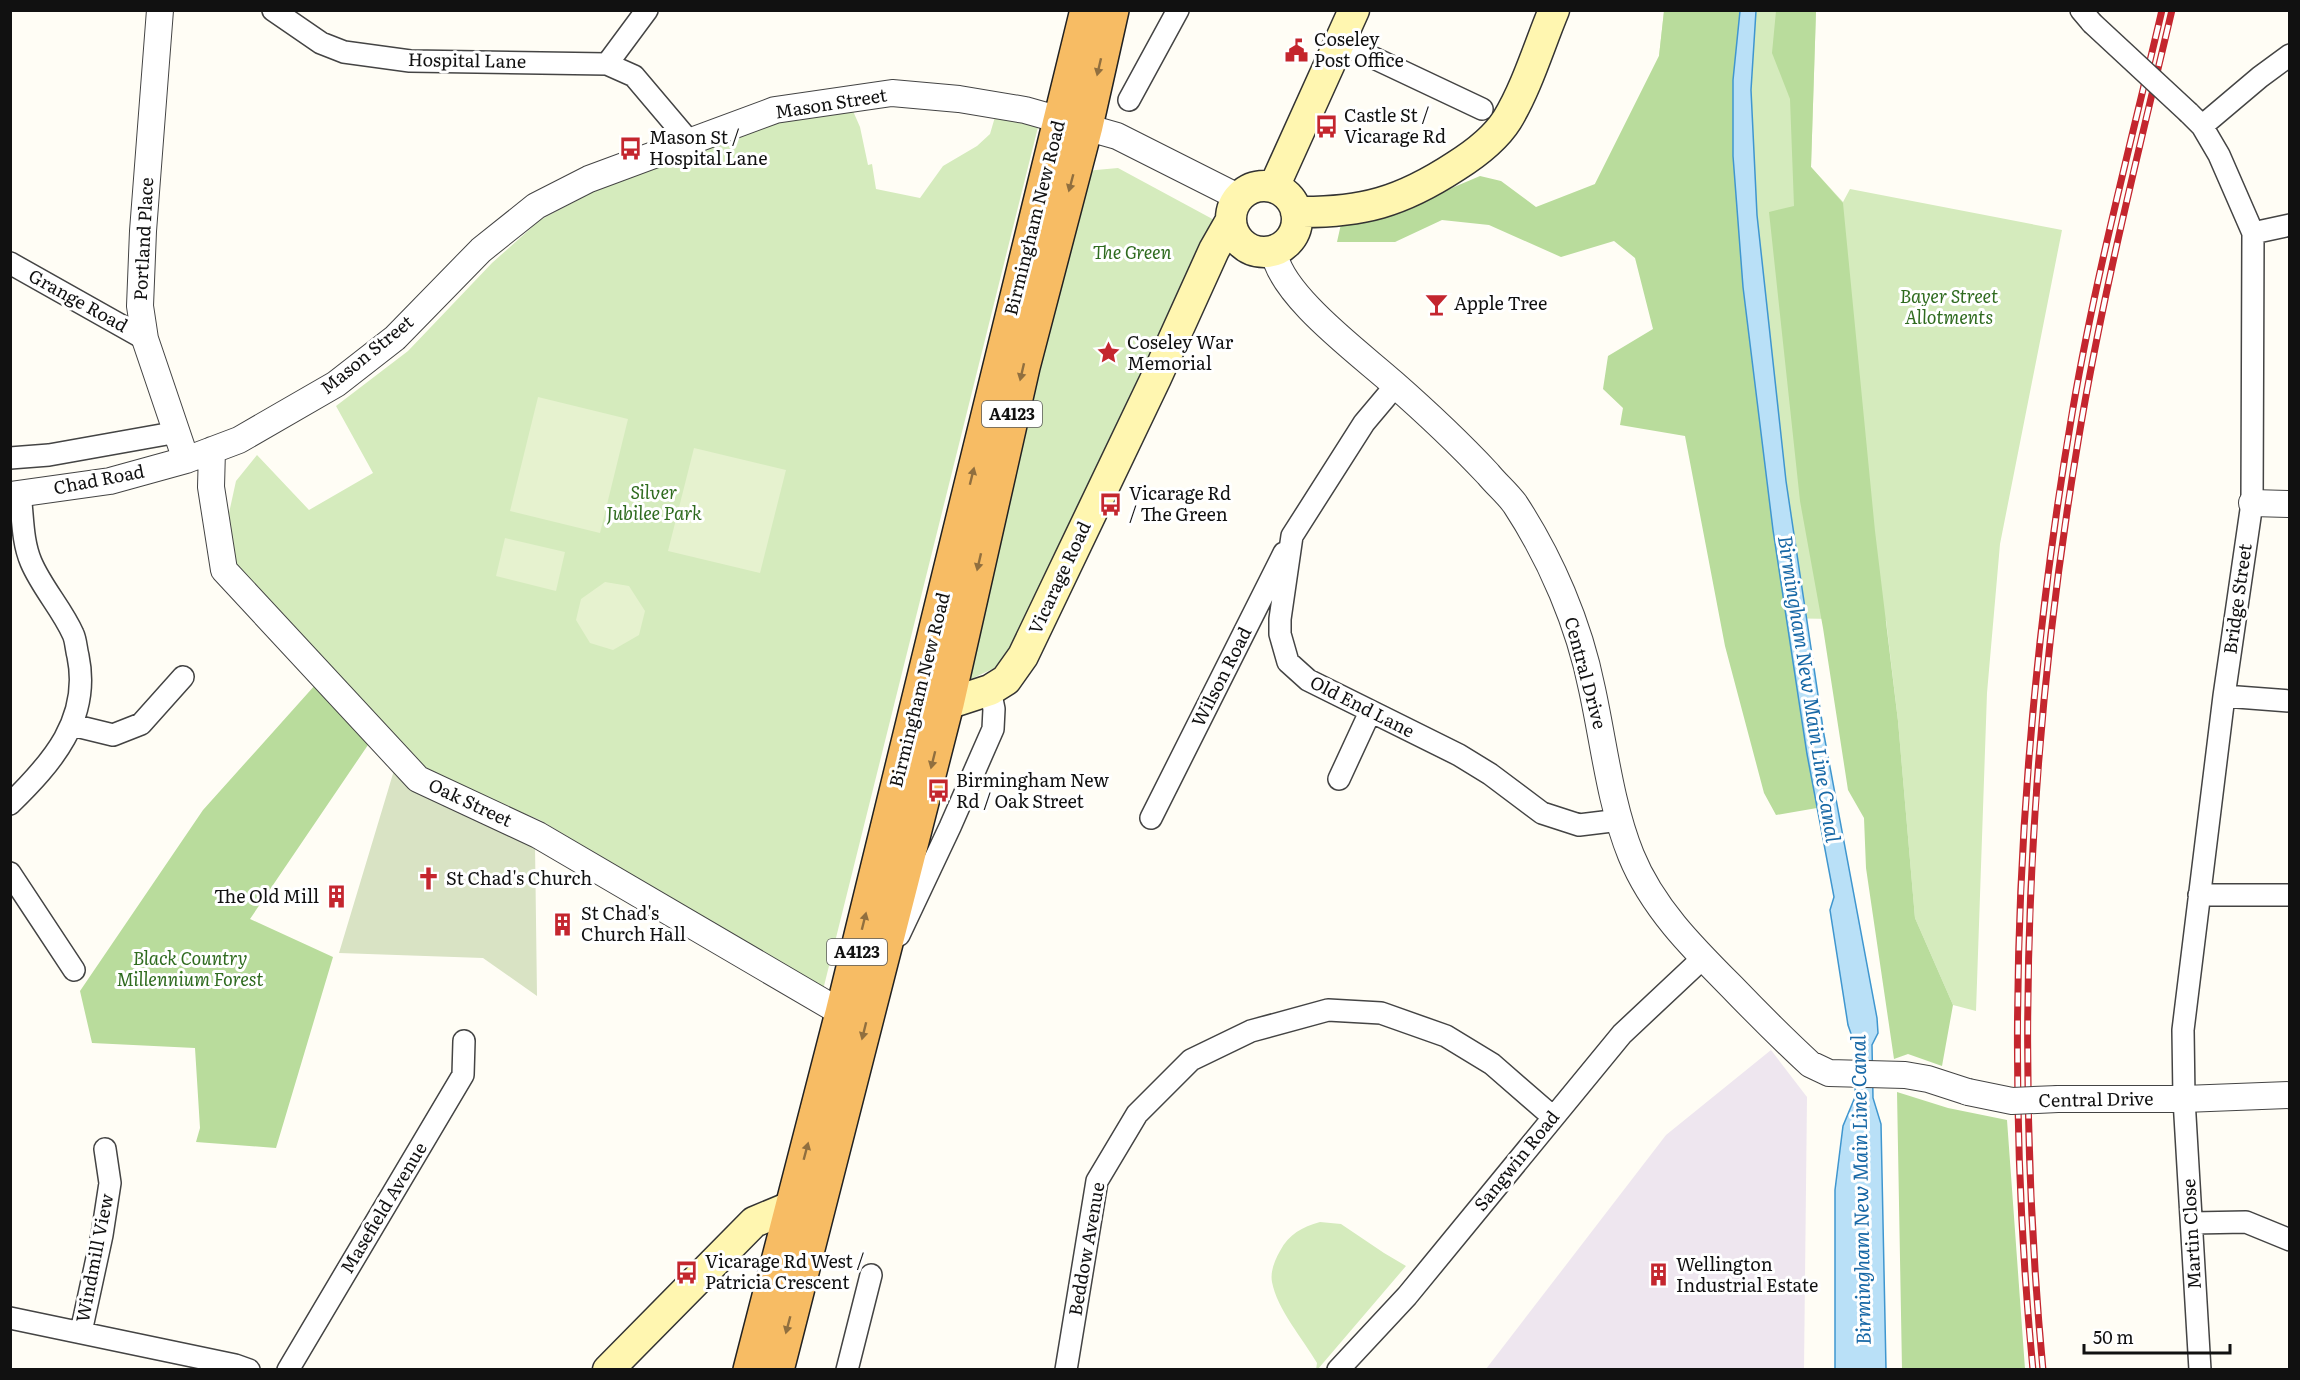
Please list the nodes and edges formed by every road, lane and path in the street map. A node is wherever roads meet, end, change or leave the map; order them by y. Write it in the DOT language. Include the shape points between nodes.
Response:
graph roads {
  1 [pos="160,10"];
  2 [pos="273,10"];
  3 [pos="647,10"];
  4 [pos="1087,10"];
  5 [pos="1112,10"];
  6 [pos="1178,10"];
  7 [pos="1354,10"];
  8 [pos="1554,10"];
  9 [pos="2087,17"];
  10 [pos="1340,42"];
  11 [pos="2289,55"];
  12 [pos="607,64"];
  13 [pos="1129,100"];
  14 [pos="1482,109"];
  15 [pos="2195,119"];
  16 [pos="1073,123"];
  17 [pos="689,141"];
  18 [pos="1274,187"];
  19 [pos="1234,209"];
  20 [pos="1296,212"];
  21 [pos="2289,225"];
  22 [pos="2253,233"];
  23 [pos="1266,251"];
  24 [pos="10,263"];
  25 [pos="1194,293"];
  26 [pos="145,339"];
  27 [pos="1396,385"];
  28 [pos="178,432"];
  29 [pos="213,450"];
  30 [pos="10,458"];
  31 [pos="186,460"];
  32 [pos="15,494"];
  33 [pos="2252,503"];
  34 [pos="2289,504"];
  35 [pos="1292,536"];
  36 [pos="183,677"];
  37 [pos="990,690"];
  38 [pos="2224,696"];
  39 [pos="933,700"];
  40 [pos="2289,701"];
  41 [pos="1371,712"];
  42 [pos="72,725"];
  43 [pos="1339,779"];
  44 [pos="10,804"];
  45 [pos="1151,818"];
  46 [pos="1620,820"];
  47 [pos="10,873"];
  48 [pos="2199,895"];
  49 [pos="2289,895"];
  50 [pos="1703,958"];
  51 [pos="74,970"];
  52 [pos="875,987"];
  53 [pos="842,1012"];
  54 [pos="464,1041"];
  55 [pos="2289,1095"];
  56 [pos="2184,1099"];
  57 [pos="1553,1117"];
  58 [pos="105,1149"];
  59 [pos="804,1207"];
  60 [pos="2192,1223"];
  61 [pos="2289,1240"];
  62 [pos="871,1275"];
  63 [pos="10,1318"];
  64 [pos="81,1332"];
  65 [pos="249,1370"];
  66 [pos="288,1370"];
  67 [pos="608,1370"];
  68 [pos="750,1370"];
  69 [pos="777,1370"];
  70 [pos="847,1370"];
  71 [pos="1066,1370"];
  72 [pos="1338,1370"];
  73 [pos="2200,1370"];
  1 -- 26 [label="street, Portland Place" via="143,231 140,306"];
  2 -- 12 [label="street, Hospital Lane" via="321,43 344,52 410,61"];
  3 -- 12 [label="street"];
  4 -- 16 [label="highway, Birmingham New Road / A4123"];
  5 -- 16 [label="highway, Birmingham New Road / A4123, one-way"];
  6 -- 13 [label="street"];
  7 -- 10 [label="main road"];
  8 -- 20 [label="main road" via="1506,121 1478,152 1426,186 1401,197 1369,207"];
  9 -- 15 [label="street, Bridge Street, bridge"];
  10 -- 14 [label="street"];
  10 -- 18 [label="main road"];
  11 -- 15 [label="street"];
  12 -- 17 [label="street" via="634,76"];
  15 -- 22 [label="street, Bridge Street" via="2218,155"];
  16 -- 17 [label="street, Mason Street" via="959,99 892,93 775,110"];
  16 -- 19 [label="street, Mason Street" via="1117,136"];
  16 -- 39 [label="highway, Birmingham New Road / A4123" via="1047,175"];
  17 -- 29 [label="street, Mason Street" via="589,178 536,206 481,250 395,338 336,384 239,440"];
  18 -- 19 [label="main road" via="1255,186"];
  18 -- 20 [label="main road" via="1288,196"];
  19 -- 23 [label="main road" via="1235,236 1242,244"];
  19 -- 25 [label="main road, Vicarage Road"];
  20 -- 23 [label="main road" via="1297,222 1288,241"];
  21 -- 22 [label="street"];
  22 -- 33 [label="street, Bridge Street"];
  23 -- 25 [label="main road, Vicarage Road" via="1217,271"];
  23 -- 27 [label="street, Central Drive" via="1308,308"];
  24 -- 26 [label="street, Grange Road"];
  25 -- 37 [label="main road, Vicarage Road" via="1023,656 1006,680"];
  26 -- 28 [label="street, Portland Place"];
  27 -- 35 [label="street, Old End Lane" via="1364,423"];
  27 -- 46 [label="street, Central Drive" via="1513,501 1540,546 1577,632"];
  28 -- 30 [label="street, Chad Road"];
  28 -- 31 [label="street, Portland Place"];
  29 -- 31 [label="street, Mason Street"];
  29 -- 53 [label="street, Oak Street" via="211,487 224,570 418,779 538,835"];
  31 -- 32 [label="street, Chad Road" via="110,481"];
  32 -- 42 [label="street" via="31,563 73,634 82,682"];
  33 -- 34 [label="street"];
  33 -- 38 [label="street, Bridge Street"];
  35 -- 41 [label="street, Old End Lane" via="1280,619 1288,662 1308,680"];
  35 -- 45 [label="street, Wilson Road"];
  36 -- 42 [label="street" via="141,724 113,735"];
  37 -- 39 [label="main road, Vicarage Road"];
  37 -- 52 [label="street" via="993,729"];
  38 -- 40 [label="street"];
  38 -- 48 [label="street, Bridge Street"];
  39 -- 52 [label="highway, Birmingham New Road / A4123, one-way"];
  53 -- 39 [label="highway, Birmingham New Road / A4123, one-way"];
  41 -- 43 [label="street"];
  41 -- 46 [label="street, Old End Lane" via="1459,755 1542,813 1579,825"];
  42 -- 44 [label="street" via="59,751"];
  46 -- 50 [label="street, Central Drive" via="1631,855 1654,901"];
  47 -- 51 [label="street"];
  48 -- 49 [label="street"];
  48 -- 56 [label="street, Bridge Street" via="2183,1030"];
  50 -- 56 [label="street, Central Drive, bridge" via="1810,1064 1829,1073 1905,1075 2012,1101"];
  50 -- 57 [label="street, Sangwin Road" via="1622,1034"];
  52 -- 59 [label="highway, Birmingham New Road / A4123, one-way"];
  59 -- 53 [label="highway, Birmingham New Road / A4123, one-way"];
  54 -- 66 [label="street, Masefield Avenue" via="463,1075"];
  55 -- 56 [label="street, Central Drive"];
  56 -- 60 [label="street, Martin Close"];
  57 -- 71 [label="street, Beddow Avenue" via="1483,1058 1446,1036 1381,1013 1328,1010 1251,1031 1191,1060 1137,1114 1097,1181"];
  57 -- 72 [label="street, Sangwin Road" via="1407,1296"];
  58 -- 64 [label="street, Windmill View" via="110,1183"];
  59 -- 67 [label="main road" via="754,1222"];
  59 -- 68 [label="highway, Birmingham New Road / A4123"];
  59 -- 69 [label="highway, Birmingham New Road / A4123, one-way"];
  60 -- 61 [label="street" via="2246,1222"];
  60 -- 73 [label="street, Martin Close"];
  62 -- 70 [label="street"];
  63 -- 64 [label="street"];
  64 -- 65 [label="street"];
}
